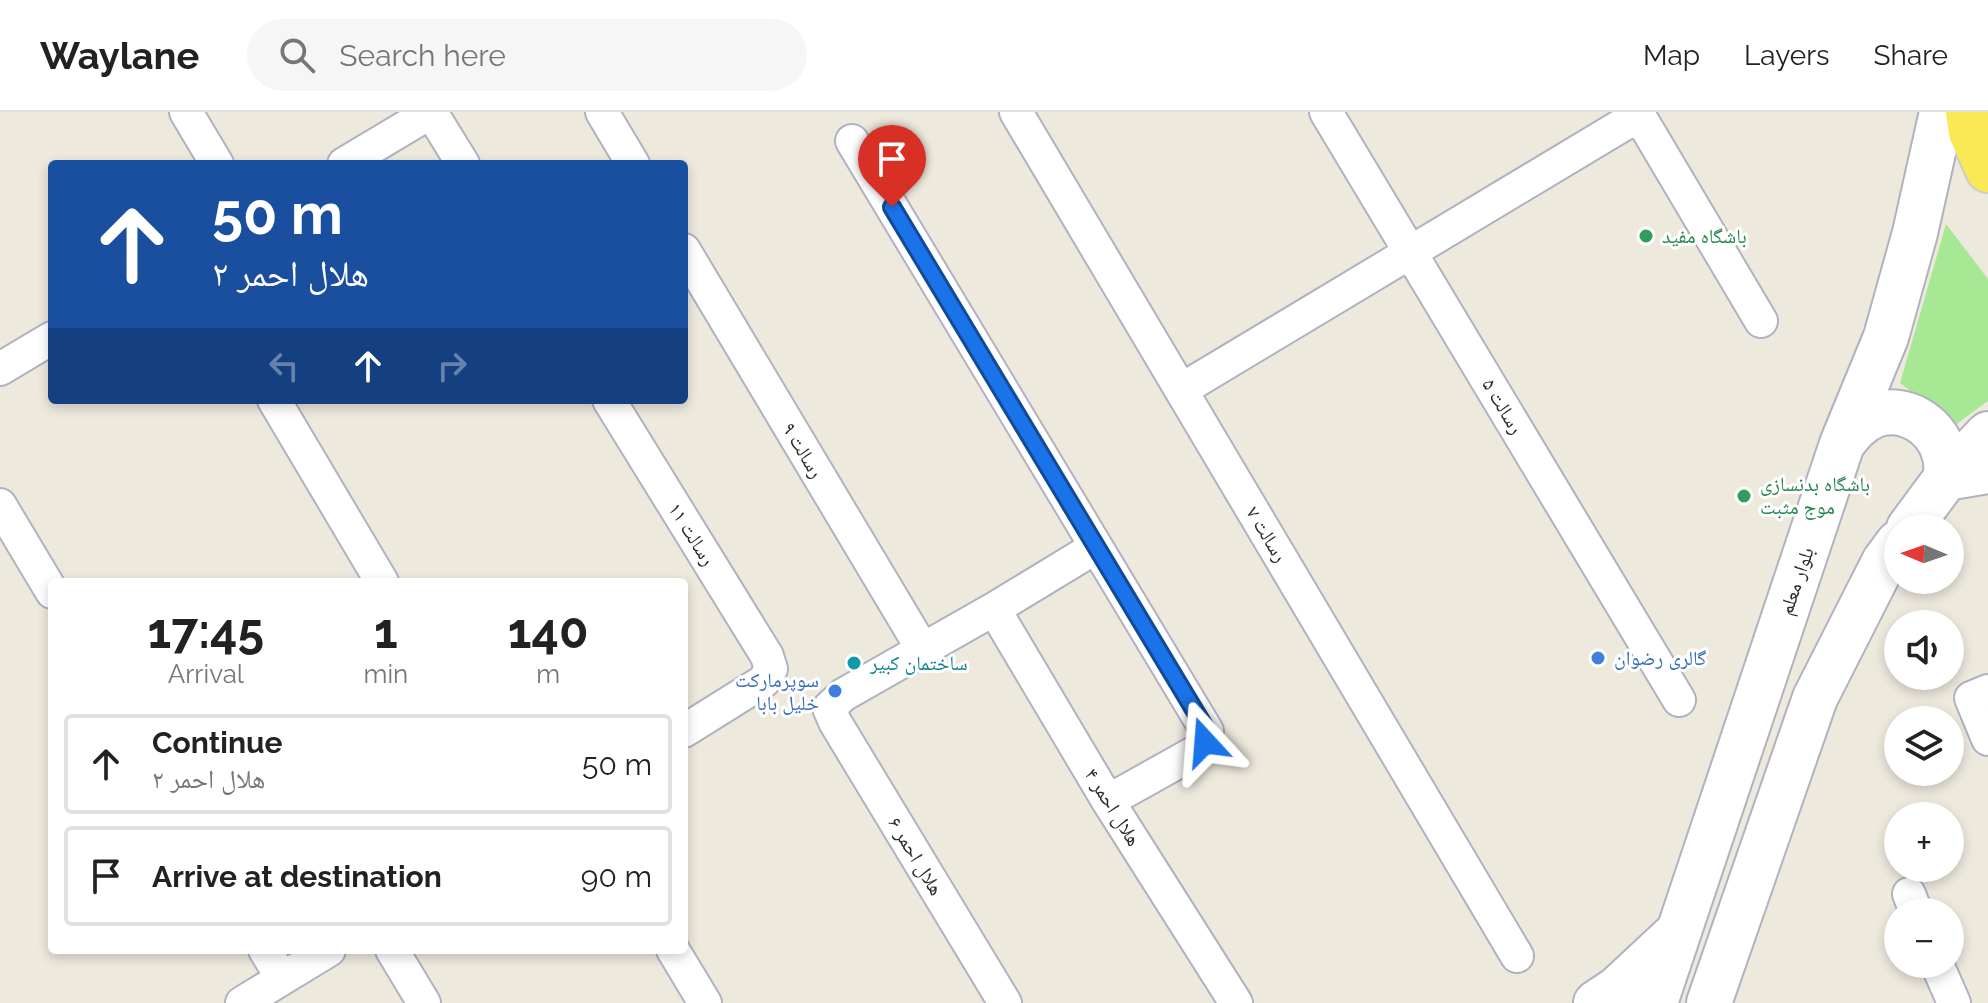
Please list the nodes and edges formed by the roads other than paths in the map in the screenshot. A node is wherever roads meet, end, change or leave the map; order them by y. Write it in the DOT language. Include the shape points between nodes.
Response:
graph roads {
  1 [pos="186,112"];
  2 [pos="431,112"];
  3 [pos="602,112"];
  4 [pos="1016,112"];
  5 [pos="1326,112"];
  6 [pos="1942,112"];
  7 [pos="1968,112"];
  8 [pos="1638,114"];
  9 [pos="852,141"];
  10 [pos="215,160"];
  11 [pos="351,160"];
  12 [pos="461,160"];
  13 [pos="631,160"];
  14 [pos="1988,170"];
  15 [pos="1411,252"];
  16 [pos="688,257"];
  17 [pos="1761,321"];
  18 [pos="48,340"];
  19 [pos="0,369"];
  20 [pos="1181,390"];
  21 [pos="276,404"];
  22 [pos="611,404"];
  23 [pos="1988,434"];
  24 [pos="1842,444"];
  25 [pos="1988,471"];
  26 [pos="1946,478"];
  27 [pos="0,505"];
  28 [pos="1919,514"];
  29 [pos="1096,547"];
  30 [pos="1884,562"];
  31 [pos="380,578"];
  32 [pos="48,585"];
  33 [pos="994,609"];
  34 [pos="923,650"];
  35 [pos="1988,691"];
  36 [pos="1679,700"];
  37 [pos="688,728"];
  38 [pos="1988,739"];
  39 [pos="1108,801"];
  40 [pos="1678,933"];
  41 [pos="267,954"];
  42 [pos="322,954"];
  43 [pos="394,954"];
  44 [pos="675,954"];
  45 [pos="1517,956"];
  46 [pos="282,978"];
  47 [pos="1943,978"];
  48 [pos="242,1003"];
  49 [pos="424,1003"];
  50 [pos="705,1003"];
  51 [pos="1005,1003"];
  52 [pos="1236,1003"];
  53 [pos="1596,1003"];
  54 [pos="1655,1003"];
  55 [pos="1709,1003"];
  56 [pos="1954,1003"];
  1 -- 10 [label="street"];
  2 -- 11 [label="street"];
  2 -- 12 [label="street"];
  3 -- 13 [label="street"];
  4 -- 20 [label="street, رسالت ۷"];
  5 -- 15 [label="street, رسالت ۵"];
  6 -- 24 [label="main road, بلوار معلم" via="1886,337"];
  7 -- 14 [label="main road"];
  8 -- 15 [label="street"];
  8 -- 17 [label="street"];
  9 -- 29 [label="street"];
  15 -- 20 [label="street"];
  15 -- 36 [label="street, رسالت ۵"];
  16 -- 34 [label="street, رسالت ۹"];
  18 -- 19 [label="street"];
  20 -- 45 [label="street, رسالت ۷"];
  21 -- 31 [label="street"];
  22 -- 37 [label="street, رسالت ۱۱" via="771,669 764,681"];
  23 -- 26 [label="main road"];
  24 -- 26 [label="main road" via="1856,426 1875,415 1898,413 1919,419 1936,434 1946,455"];
  24 -- 40 [label="main road, بلوار معلم"];
  25 -- 26 [label="main road"];
  26 -- 28 [label="main road"];
  27 -- 32 [label="street"];
  29 -- 33 [label="street"];
  29 -- 39 [label="street" via="1207,731 1201,749"];
  30 -- 55 [label="main road" via="1815,698"];
  33 -- 34 [label="street"];
  33 -- 39 [label="street, هلال احمر ۴"];
  34 -- 51 [label="street, هلال احمر ۶" via="829,708"];
  35 -- 38 [label="street" via="1971,698"];
  39 -- 52 [label="street, هلال احمر ۴"];
  40 -- 53 [label="main road"];
  40 -- 54 [label="main road, بلوار معلم"];
  41 -- 46 [label="street"];
  42 -- 46 [label="street"];
  43 -- 49 [label="street"];
  44 -- 50 [label="street"];
  46 -- 48 [label="street"];
  47 -- 56 [label="street"];
}
